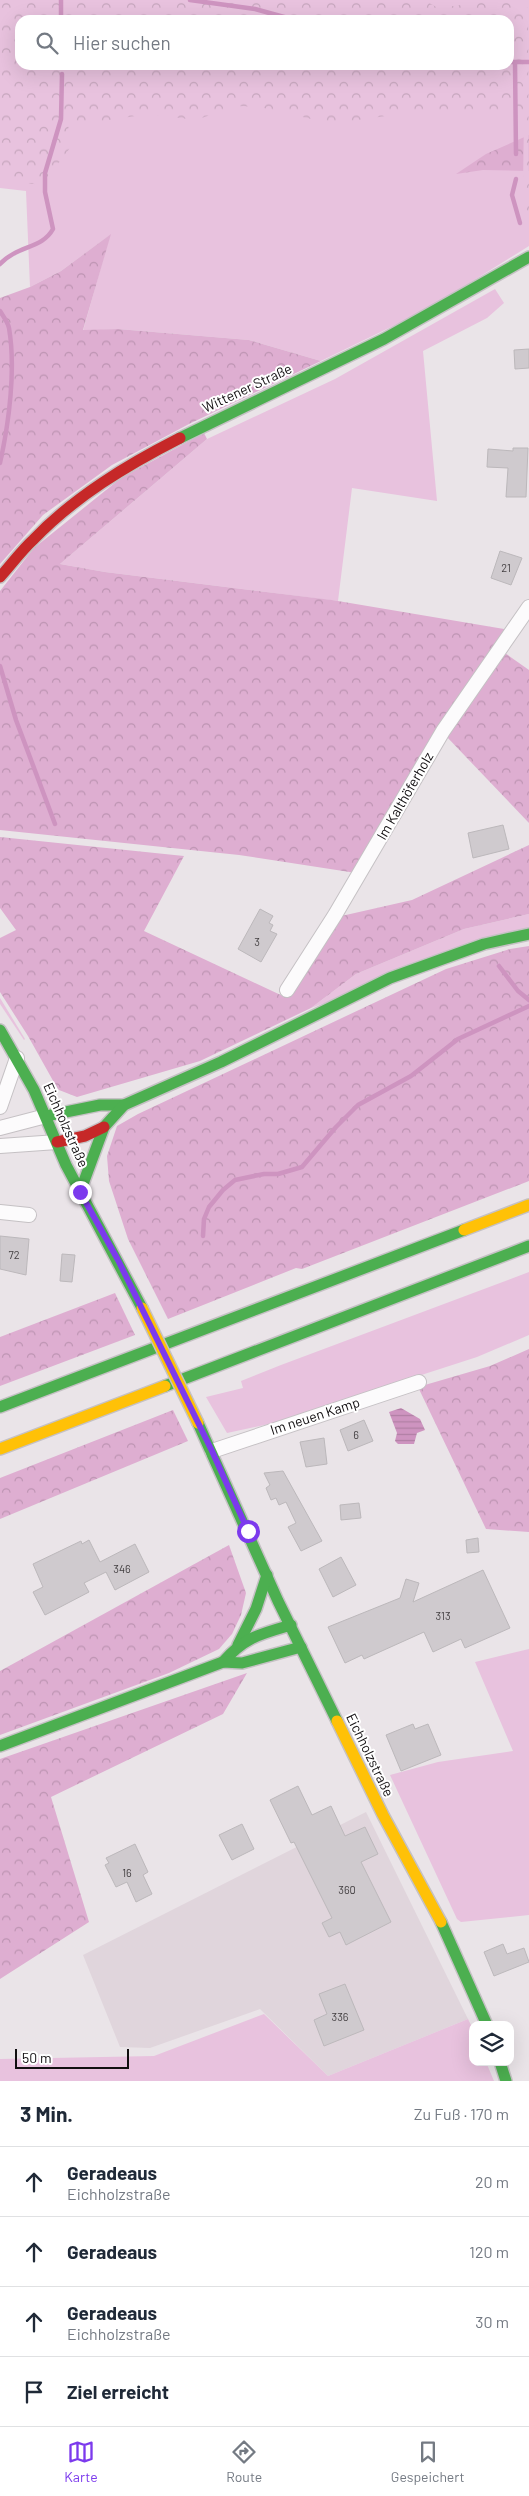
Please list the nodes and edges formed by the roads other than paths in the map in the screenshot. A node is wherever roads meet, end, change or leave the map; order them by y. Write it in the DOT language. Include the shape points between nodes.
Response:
graph roads {
  1 [pos="529,259"];
  2 [pos="0,576"];
  3 [pos="529,607"];
  4 [pos="529,934"];
  5 [pos="286,990"];
  6 [pos="0,1030"];
  7 [pos="17,1058"];
  8 [pos="124,1105"];
  9 [pos="0,1107"];
  10 [pos="46,1116"];
  11 [pos="104,1127"];
  12 [pos="0,1128"];
  13 [pos="57,1142"];
  14 [pos="0,1146"];
  15 [pos="80,1192"];
  16 [pos="529,1205"];
  17 [pos="0,1212"];
  18 [pos="29,1215"];
  19 [pos="529,1246"];
  20 [pos="419,1382"];
  21 [pos="0,1407"];
  22 [pos="0,1449"];
  23 [pos="212,1451"];
  24 [pos="267,1576"];
  25 [pos="291,1625"];
  26 [pos="238,1644"];
  27 [pos="301,1647"];
  28 [pos="223,1662"];
  29 [pos="0,1746"];
  30 [pos="485,2021"];
  31 [pos="501,2066"];
  32 [pos="506,2081"];
  1 -- 2 [label="main road, Wittener Straße" via="379,342 226,414 124,467 75,501 35,536"];
  3 -- 5 [label="street, Im Kalthöferholz" via="443,731 335,915"];
  4 -- 8 [label="main road" via="484,944 390,978 221,1062"];
  6 -- 7 [label="main road, Eichholzstraße"];
  7 -- 9 [label="street"];
  7 -- 10 [label="main road, Eichholzstraße"];
  8 -- 10 [label="main road" via="100,1105"];
  8 -- 11 [label="main road"];
  10 -- 12 [label="street"];
  10 -- 13 [label="main road, Eichholzstraße"];
  11 -- 13 [label="main road" via="85,1136"];
  11 -- 15 [label="main road"];
  13 -- 14 [label="street"];
  13 -- 15 [label="main road, Eichholzstraße"];
  15 -- 23 [label="main road, Eichholzstraße, bridge" via="118,1260"];
  16 -- 21 [label="main road"];
  17 -- 18 [label="street"];
  19 -- 22 [label="main road"];
  20 -- 23 [label="street, Im neuen Kamp"];
  23 -- 24 [label="main road, Eichholzstraße"];
  24 -- 25 [label="main road, Eichholzstraße"];
  24 -- 26 [label="main road" via="256,1609"];
  25 -- 26 [label="main road"];
  25 -- 27 [label="main road, Eichholzstraße"];
  26 -- 28 [label="main road"];
  27 -- 28 [label="main road" via="242,1663"];
  27 -- 30 [label="main road, Eichholzstraße" via="383,1815 447,1934"];
  28 -- 29 [label="main road"];
  31 -- 32 [label="main road"];
}
